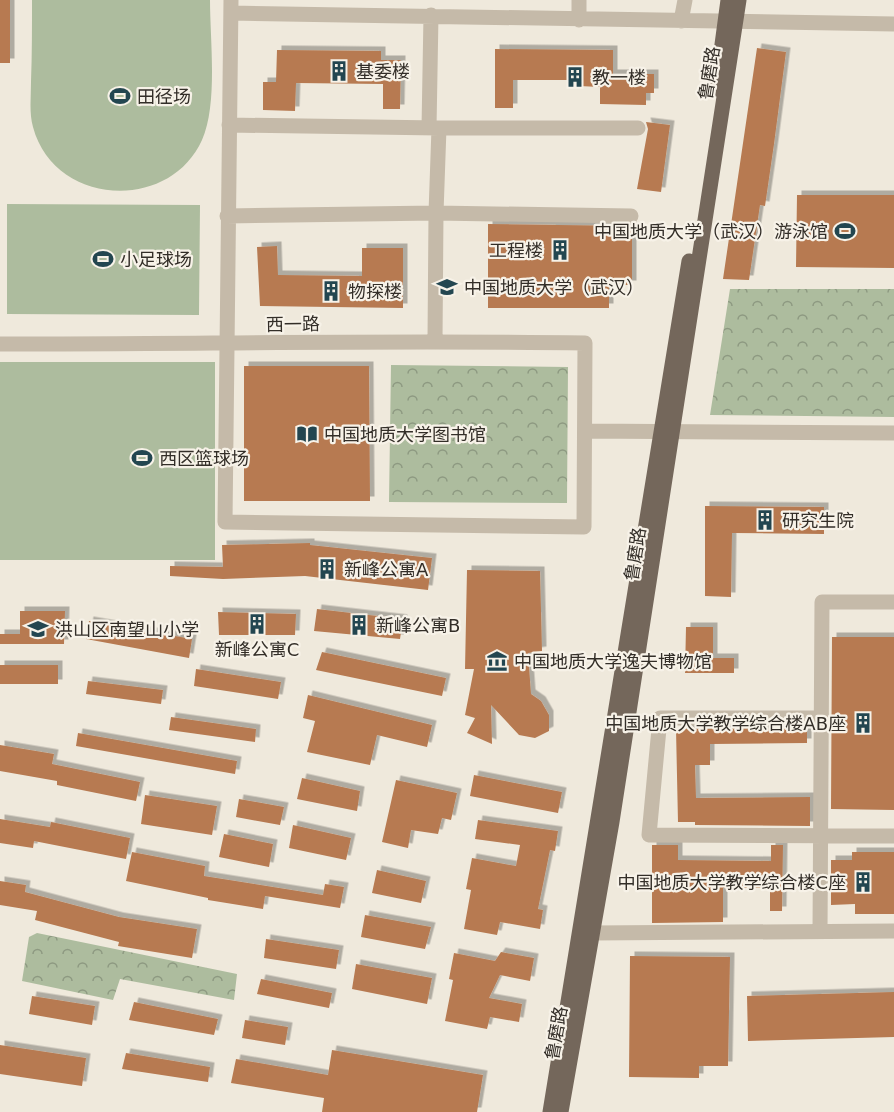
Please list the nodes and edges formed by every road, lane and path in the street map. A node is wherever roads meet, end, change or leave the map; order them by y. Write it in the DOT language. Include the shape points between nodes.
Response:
graph roads {
  1 [pos="579,0"];
  2 [pos="685,0"];
  3 [pos="728,0"];
  4 [pos="739,0"];
  5 [pos="231,7"];
  6 [pos="431,15"];
  7 [pos="579,20"];
  8 [pos="681,21"];
  9 [pos="731,22"];
  10 [pos="894,24"];
  11 [pos="229,125"];
  12 [pos="434,128"];
  13 [pos="638,128"];
  14 [pos="436,213"];
  15 [pos="227,216"];
  16 [pos="632,216"];
  17 [pos="435,341"];
  18 [pos="0,344"];
  19 [pos="226,344"];
  20 [pos="585,430"];
  21 [pos="668,432"];
  22 [pos="894,433"];
  23 [pos="894,602"];
  24 [pos="821,718"];
  25 [pos="820,836"];
  26 [pos="894,836"];
  27 [pos="820,931"];
  28 [pos="894,931"];
  29 [pos="593,933"];
  30 [pos="550,1112"];
  31 [pos="561,1112"];
  1 -- 7 [label="street"];
  2 -- 8 [label="street"];
  3 -- 9 [label="main road, 鲁磨路"];
  4 -- 9 [label="main road, 鲁磨路"];
  5 -- 6 [label="street"];
  5 -- 11 [label="street"];
  6 -- 7 [label="street"];
  6 -- 12 [label="street"];
  7 -- 8 [label="street"];
  8 -- 9 [label="street"];
  9 -- 10 [label="street"];
  9 -- 21 [label="main road, 鲁磨路"];
  11 -- 12 [label="street"];
  11 -- 15 [label="street"];
  12 -- 13 [label="street"];
  12 -- 14 [label="street"];
  14 -- 15 [label="street"];
  14 -- 16 [label="street"];
  14 -- 17 [label="street"];
  15 -- 19 [label="street"];
  17 -- 19 [label="street, 西一路"];
  17 -- 20 [label="street, 西一路" via="585,343"];
  18 -- 19 [label="street, 西一路"];
  19 -- 20 [label="street" via="225,522 585,527"];
  20 -- 21 [label="street"];
  21 -- 22 [label="street"];
  21 -- 29 [label="main road, 鲁磨路"];
  21 -- 30 [label="main road, 鲁磨路"];
  23 -- 24 [label="street" via="822,602"];
  24 -- 25 [label="street"];
  24 -- 25 [label="street" via="660,718 649,835"];
  25 -- 26 [label="street"];
  25 -- 27 [label="street"];
  27 -- 28 [label="street"];
  27 -- 29 [label="street"];
  29 -- 31 [label="main road, 鲁磨路"];
}
